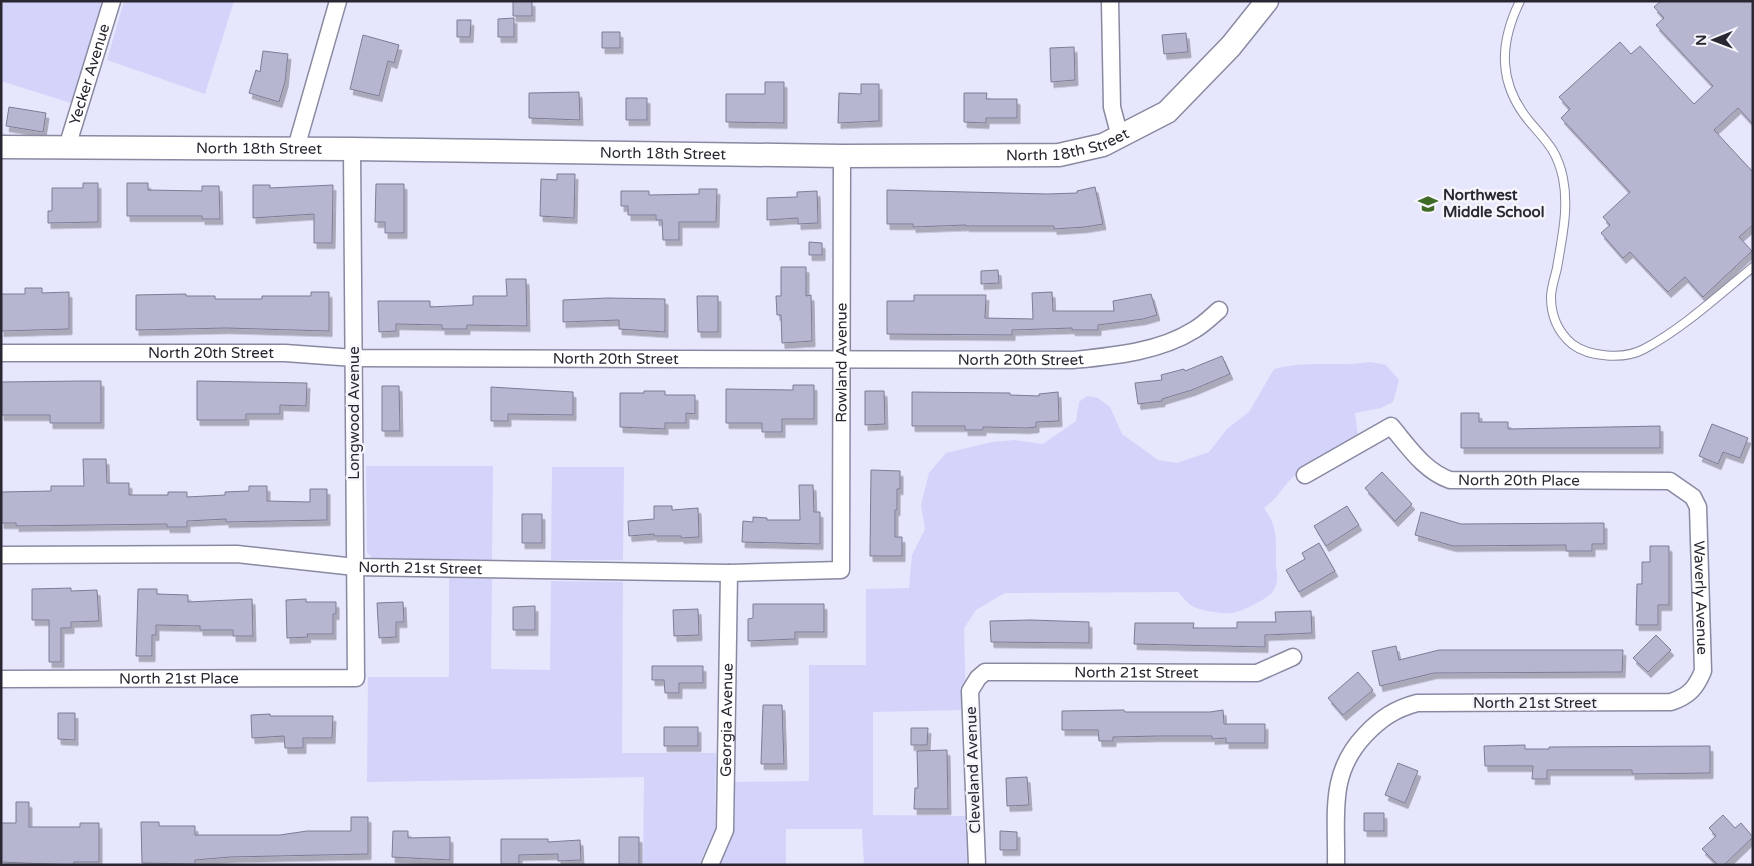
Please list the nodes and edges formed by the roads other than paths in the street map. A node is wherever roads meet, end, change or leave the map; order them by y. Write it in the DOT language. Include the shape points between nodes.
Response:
graph roads {
  1 [pos="112,1"];
  2 [pos="338,1"];
  3 [pos="1110,1"];
  4 [pos="1267,1"];
  5 [pos="1520,1"];
  6 [pos="1120,137"];
  7 [pos="1,147"];
  8 [pos="67,147"];
  9 [pos="296,148"];
  10 [pos="352,149"];
  11 [pos="842,156"];
  12 [pos="1753,268"];
  13 [pos="1219,310"];
  14 [pos="1,353"];
  15 [pos="354,358"];
  16 [pos="841,360"];
  17 [pos="1305,475"];
  18 [pos="1678,486"];
  19 [pos="1,555"];
  20 [pos="355,567"];
  21 [pos="841,570"];
  22 [pos="729,573"];
  23 [pos="1293,657"];
  24 [pos="356,678"];
  25 [pos="978,678"];
  26 [pos="1,679"];
  27 [pos="1672,702"];
  28 [pos="710,865"];
  29 [pos="977,865"];
  30 [pos="1336,865"];
  1 -- 8 [label="street, Yecker Avenue"];
  2 -- 9 [label="street"];
  3 -- 6 [label="street" via="1112,107"];
  4 -- 6 [label="main road, North 18th Street" via="1231,46 1180,100 1162,115"];
  5 -- 12 [label="lane" via="1509,28 1504,53 1505,71 1511,95 1549,142 1559,161 1566,197 1564,228 1551,297 1561,335 1578,349 1596,354 1620,355 1643,350 1693,316"];
  6 -- 11 [label="main road, North 18th Street" via="1103,145 1059,155"];
  7 -- 8 [label="main road, North 18th Street"];
  8 -- 9 [label="main road, North 18th Street"];
  9 -- 10 [label="main road, North 18th Street"];
  10 -- 11 [label="main road, North 18th Street"];
  10 -- 15 [label="street, Longwood Avenue"];
  11 -- 16 [label="street, Rowland Avenue"];
  13 -- 16 [label="street, North 20th Street" via="1187,333 1166,343 1116,356 1073,360"];
  14 -- 15 [label="street, North 20th Street" via="286,353"];
  15 -- 16 [label="street, North 20th Street"];
  15 -- 20 [label="street, Longwood Avenue"];
  16 -- 21 [label="street, Rowland Avenue"];
  17 -- 18 [label="street, North 20th Place" via="1391,426 1424,464 1450,480 1661,480"];
  18 -- 27 [label="street, Waverly Avenue" via="1693,497 1698,507 1703,671 1697,686 1686,697"];
  19 -- 20 [label="street, North 21st Street" via="237,554"];
  20 -- 22 [label="street, North 21st Street"];
  20 -- 24 [label="street, Longwood Avenue"];
  21 -- 22 [label="street, North 21st Street"];
  22 -- 28 [label="street, Georgia Avenue" via="725,830"];
  23 -- 25 [label="street, North 21st Street" via="1257,673 985,672"];
  24 -- 26 [label="street, North 21st Place"];
  25 -- 29 [label="street, Cleveland Avenue" via="970,691"];
  27 -- 30 [label="street, North 21st Street" via="1416,703 1389,713 1354,746 1344,764 1338,788"];
}
